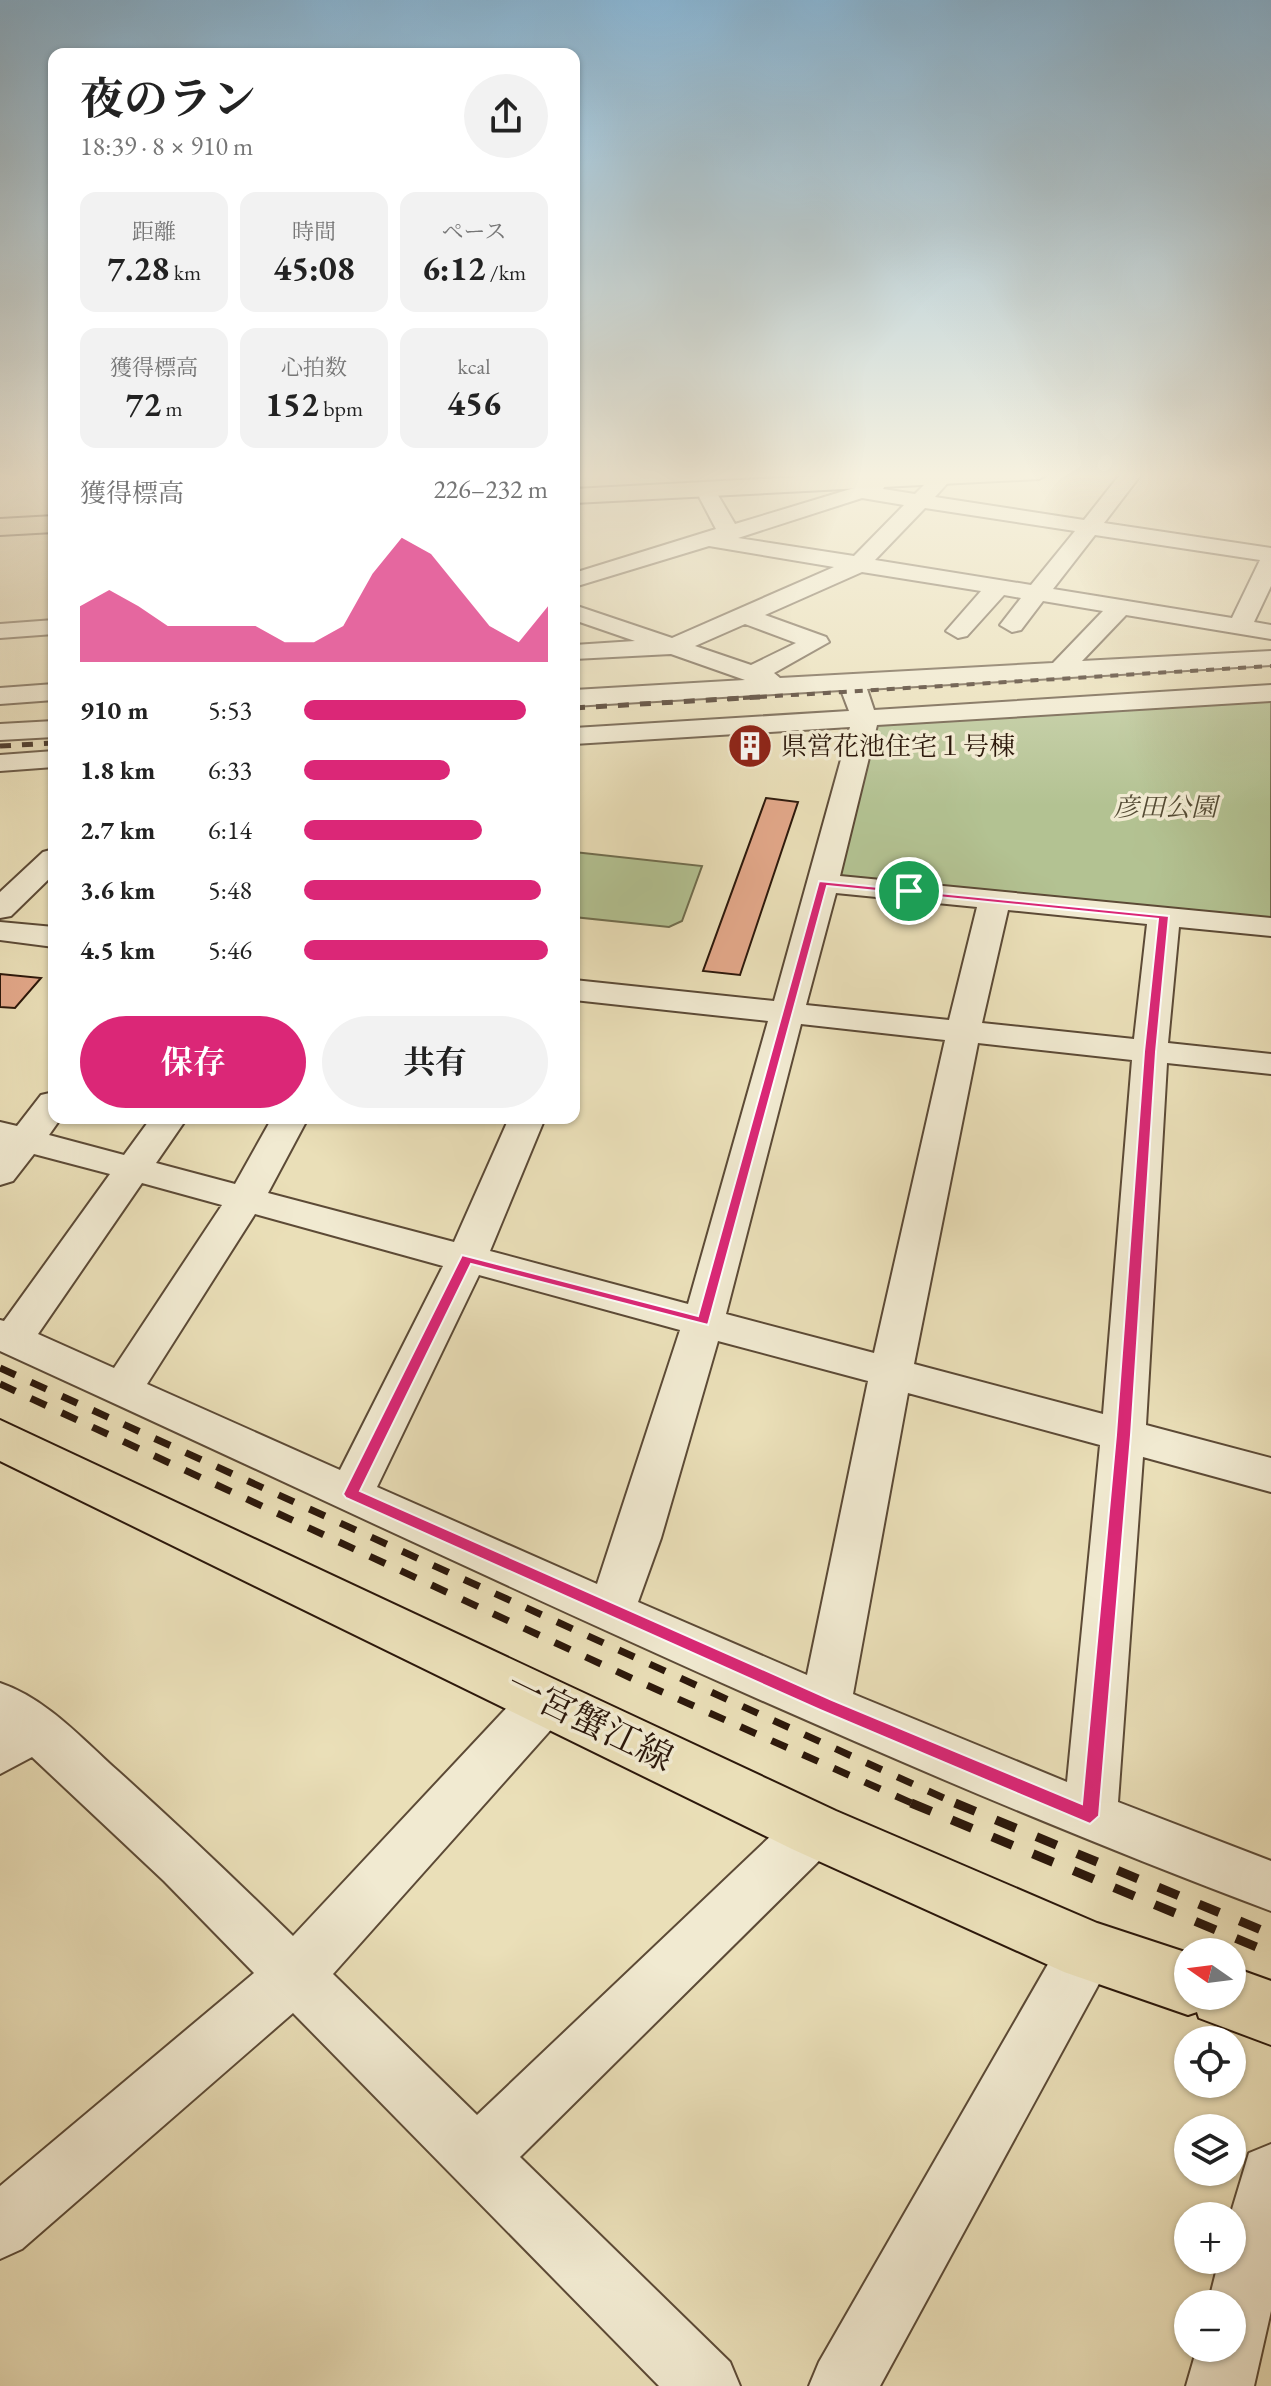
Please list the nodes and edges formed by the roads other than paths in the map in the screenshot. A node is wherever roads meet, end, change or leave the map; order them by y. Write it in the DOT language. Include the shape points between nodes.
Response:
graph roads {
  1 [pos="816,583"];
  2 [pos="975,583"];
  3 [pos="1047,583"];
  4 [pos="1260,583"];
  5 [pos="998,587"];
  6 [pos="1040,593"];
  7 [pos="1121,607"];
  8 [pos="580,614"];
  9 [pos="744,615"];
  10 [pos="1012,625"];
  11 [pos="1101,626"];
  12 [pos="48,627"];
  13 [pos="1240,627"];
  14 [pos="0,631"];
  15 [pos="958,631"];
  16 [pos="1271,632"];
  17 [pos="1141,634"];
  18 [pos="672,647"];
  19 [pos="580,652"];
  20 [pos="1271,658"];
  21 [pos="1172,662"];
  22 [pos="1062,668"];
  23 [pos="753,674"];
  24 [pos="851,681"];
  25 [pos="782,685"];
  26 [pos="48,692"];
  27 [pos="1271,693"];
  28 [pos="0,696"];
  29 [pos="1205,697"];
  30 [pos="580,698"];
  31 [pos="865,720"];
  32 [pos="48,729"];
  33 [pos="0,732"];
  34 [pos="580,736"];
  35 [pos="48,759"];
  36 [pos="0,763"];
  37 [pos="48,864"];
  38 [pos="823,883"];
  39 [pos="995,899"];
  40 [pos="0,909"];
  41 [pos="1164,916"];
  42 [pos="1271,927"];
  43 [pos="0,931"];
  44 [pos="48,936"];
  45 [pos="580,996"];
  46 [pos="789,1013"];
  47 [pos="962,1033"];
  48 [pos="1150,1052"];
  49 [pos="1271,1064"];
  50 [pos="48,1108"];
  51 [pos="165,1124"];
  52 [pos="287,1124"];
  53 [pos="524,1124"];
  54 [pos="13,1136"];
  55 [pos="136,1169"];
  56 [pos="0,1173"];
  57 [pos="246,1198"];
  58 [pos="467,1258"];
  59 [pos="703,1322"];
  60 [pos="6,1337"];
  61 [pos="891,1372"];
  62 [pos="122,1389"];
  63 [pos="1123,1435"];
  64 [pos="0,1439"];
  65 [pos="1271,1475"];
  66 [pos="351,1494"];
  67 [pos="611,1610"];
  68 [pos="546,1700"];
  69 [pos="826,1705"];
  70 [pos="11,1728"];
  71 [pos="1090,1816"];
  72 [pos="814,1830"];
  73 [pos="1271,1886"];
  74 [pos="1087,1950"];
  75 [pos="294,1976"];
  76 [pos="1174,1979"];
  77 [pos="1246,2004"];
  78 [pos="1271,2013"];
  79 [pos="476,2158"];
  80 [pos="1271,2175"];
  81 [pos="0,2227"];
  82 [pos="1243,2290"];
  83 [pos="1226,2362"];
  84 [pos="706,2386"];
  85 [pos="843,2386"];
  86 [pos="1220,2386"];
  1 -- 9 [label="street"];
  2 -- 5 [label="street"];
  3 -- 6 [label="street"];
  4 -- 13 [label="street"];
  5 -- 6 [label="street"];
  5 -- 15 [label="street"];
  6 -- 7 [label="street"];
  6 -- 10 [label="street"];
  7 -- 11 [label="street"];
  7 -- 13 [label="street"];
  8 -- 18 [label="street"];
  9 -- 18 [label="street"];
  9 -- 23 [label="street" via="817,642"];
  11 -- 17 [label="street"];
  11 -- 22 [label="street"];
  12 -- 14 [label="street"];
  13 -- 16 [label="street"];
  18 -- 19 [label="street"];
  18 -- 23 [label="street"];
  20 -- 21 [label="street"];
  21 -- 22 [label="street"];
  21 -- 29 [label="street"];
  22 -- 24 [label="street"];
  23 -- 25 [label="street"];
  24 -- 25 [label="street"];
  24 -- 31 [label="street"];
  25 -- 30 [label="street"];
  26 -- 28 [label="street"];
  27 -- 29 [label="street"];
  29 -- 31 [label="street"];
  31 -- 34 [label="street"];
  31 -- 38 [label="street"];
  32 -- 33 [label="street"];
  35 -- 36 [label="street"];
  37 -- 40 [label="street"];
  38 -- 39 [label="street"];
  38 -- 46 [label="street"];
  39 -- 41 [label="street"];
  39 -- 47 [label="street"];
  41 -- 42 [label="street"];
  41 -- 48 [label="street"];
  43 -- 44 [label="street"];
  45 -- 46 [label="street"];
  46 -- 47 [label="street"];
  46 -- 59 [label="street"];
  47 -- 48 [label="street"];
  47 -- 61 [label="street"];
  48 -- 49 [label="street"];
  48 -- 63 [label="street"];
  50 -- 54 [label="street"];
  51 -- 55 [label="street"];
  52 -- 57 [label="street"];
  53 -- 58 [label="street"];
  54 -- 55 [label="street"];
  54 -- 56 [label="street"];
  55 -- 57 [label="street"];
  55 -- 60 [label="street"];
  57 -- 58 [label="street"];
  57 -- 62 [label="street"];
  58 -- 59 [label="street"];
  58 -- 66 [label="street"];
  59 -- 61 [label="street"];
  59 -- 67 [label="street"];
  60 -- 62 [label="street"];
  61 -- 63 [label="street"];
  61 -- 69 [label="street"];
  62 -- 66 [label="street"];
  63 -- 65 [label="street"];
  63 -- 71 [label="street"];
  64 -- 68 [label="main road, 一宮蟹江線"];
  66 -- 67 [label="street"];
  67 -- 69 [label="street"];
  68 -- 72 [label="main road, 一宮蟹江線"];
  68 -- 75 [label="street"];
  69 -- 71 [label="street"];
  70 -- 75 [label="street" via="183,1864"];
  71 -- 73 [label="street"];
  72 -- 74 [label="main road, 一宮蟹江線"];
  72 -- 79 [label="street"];
  74 -- 76 [label="main road, 一宮蟹江線"];
  74 -- 85 [label="street"];
  75 -- 79 [label="street"];
  75 -- 81 [label="street"];
  77 -- 78 [label="main road"];
  79 -- 84 [label="street"];
  80 -- 82 [label="street"];
  83 -- 86 [label="street"];
}
